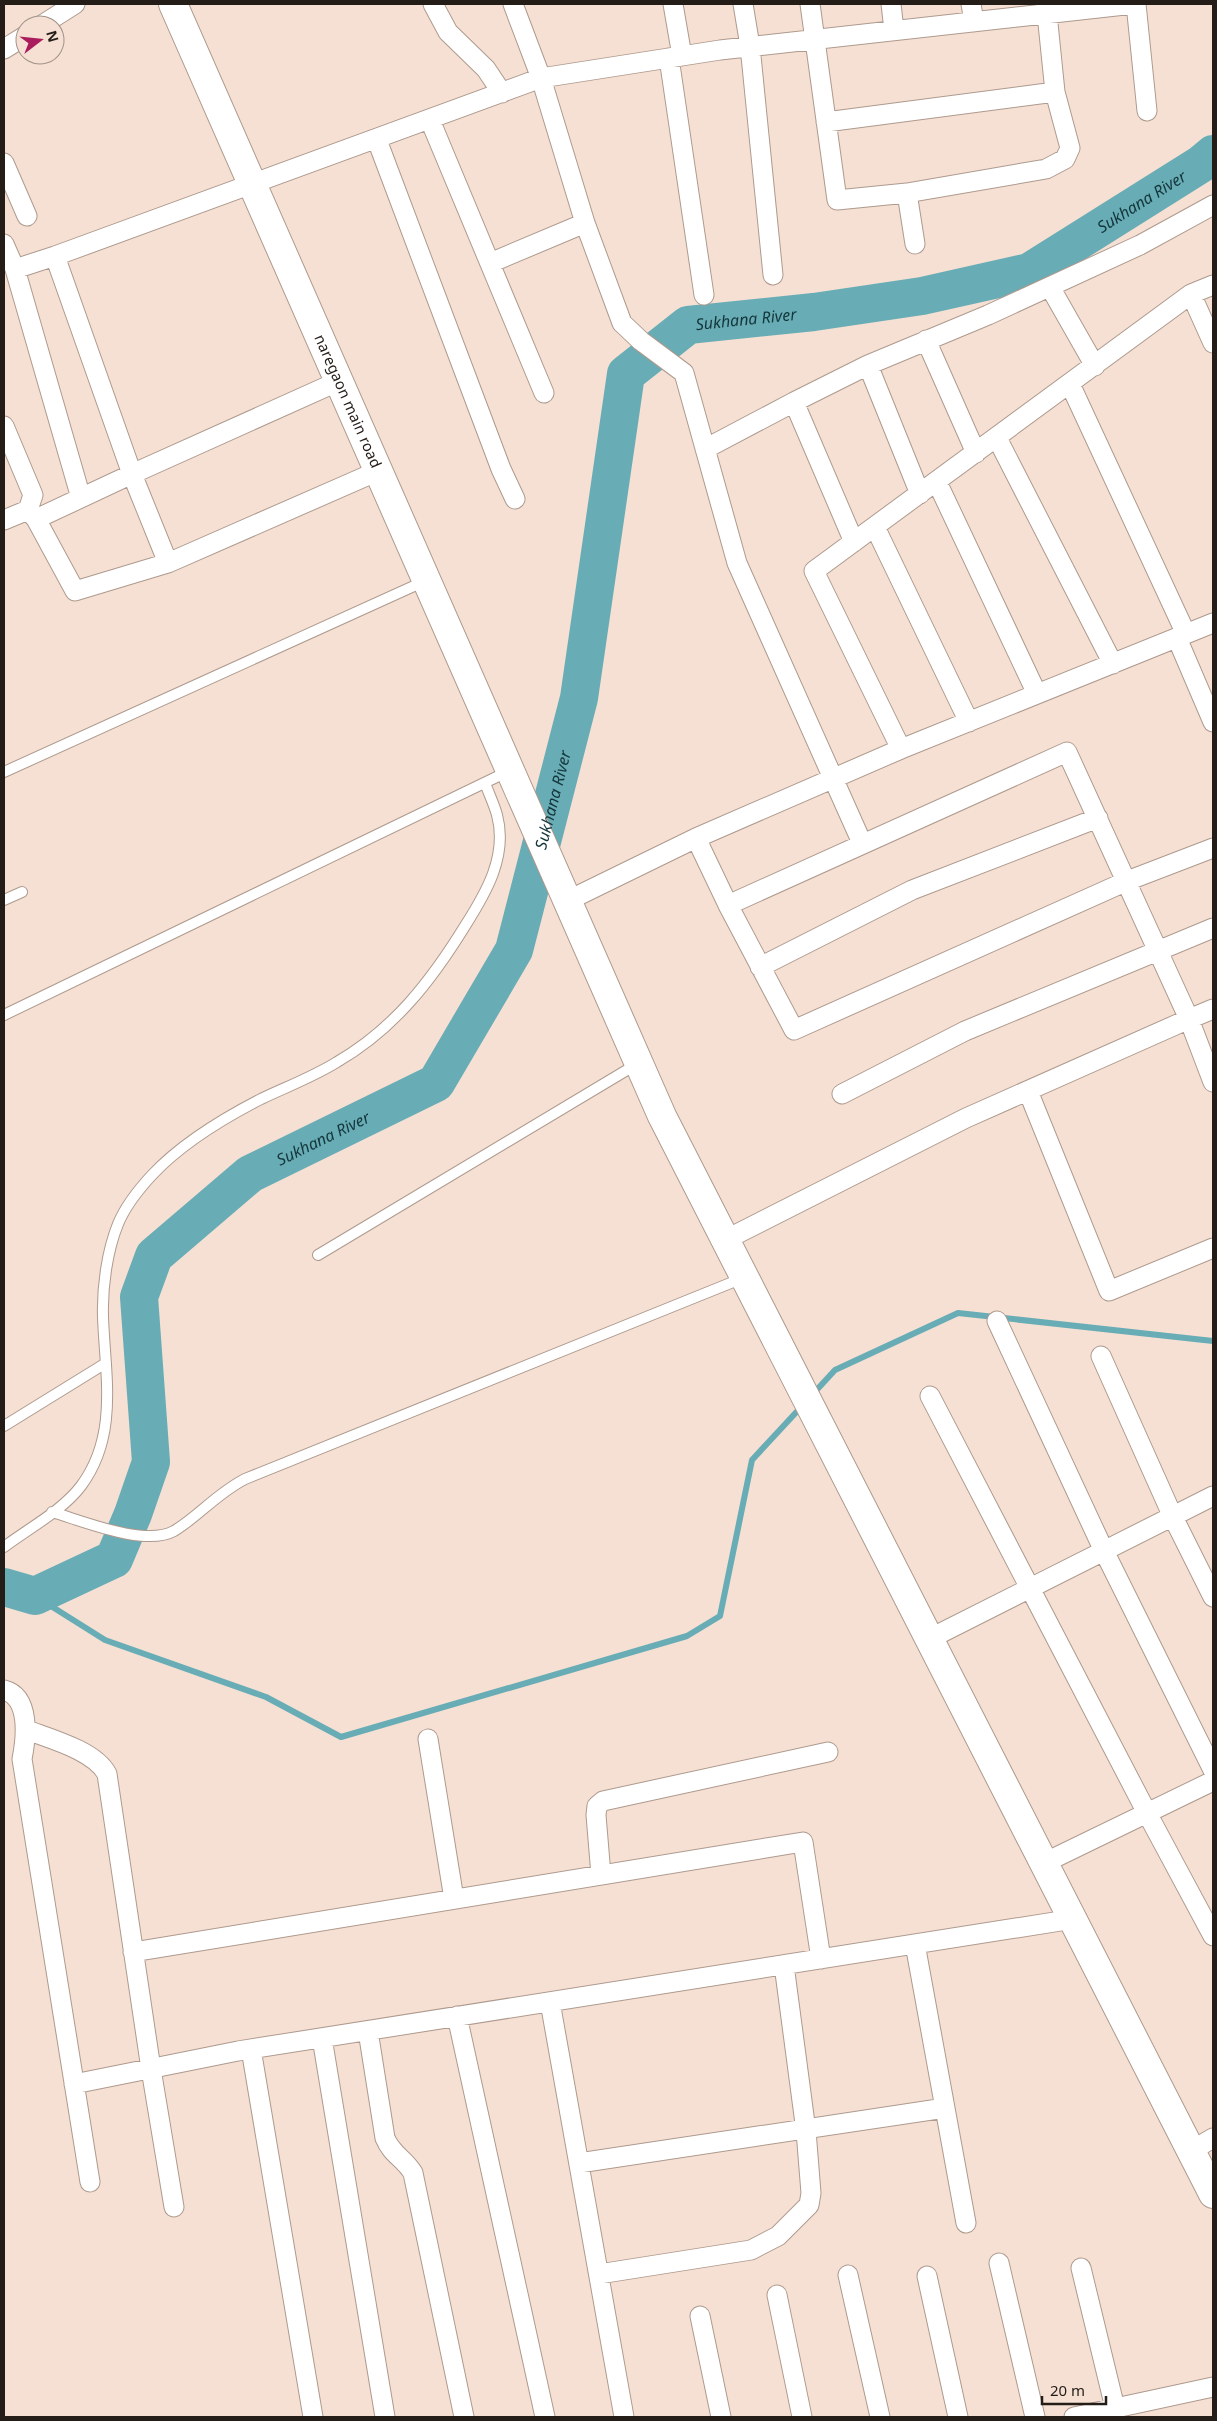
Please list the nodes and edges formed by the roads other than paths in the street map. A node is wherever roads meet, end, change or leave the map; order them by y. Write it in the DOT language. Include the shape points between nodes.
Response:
graph roads {
  1 [pos="75,4"];
  2 [pos="173,4"];
  3 [pos="433,4"];
  4 [pos="513,4"];
  5 [pos="673,4"];
  6 [pos="743,4"];
  7 [pos="810,4"];
  8 [pos="891,4"];
  9 [pos="1135,4"];
  10 [pos="1047,9"];
  11 [pos="972,13"];
  12 [pos="58,15"];
  13 [pos="894,30"];
  14 [pos="815,39"];
  15 [pos="15,43"];
  16 [pos="750,46"];
  17 [pos="4,50"];
  18 [pos="676,57"];
  19 [pos="541,78"];
  20 [pos="1056,92"];
  21 [pos="502,93"];
  22 [pos="1147,111"];
  23 [pos="430,120"];
  24 [pos="826,122"];
  25 [pos="376,140"];
  26 [pos="4,163"];
  27 [pos="253,186"];
  28 [pos="907,193"];
  29 [pos="1213,205"];
  30 [pos="27,216"];
  31 [pos="585,223"];
  32 [pos="4,244"];
  33 [pos="915,244"];
  34 [pos="55,256"];
  35 [pos="490,263"];
  36 [pos="15,269"];
  37 [pos="773,275"];
  38 [pos="1213,285"];
  39 [pos="1050,287"];
  40 [pos="1191,294"];
  41 [pos="704,295"];
  42 [pos="926,340"];
  43 [pos="1213,343"];
  44 [pos="868,365"];
  45 [pos="1095,366"];
  46 [pos="339,381"];
  47 [pos="1070,384"];
  48 [pos="544,393"];
  49 [pos="794,402"];
  50 [pos="4,426"];
  51 [pos="997,438"];
  52 [pos="705,449"];
  53 [pos="976,453"];
  54 [pos="378,471"];
  55 [pos="132,474"];
  56 [pos="937,482"];
  57 [pos="920,494"];
  58 [pos="81,498"];
  59 [pos="515,499"];
  60 [pos="32,515"];
  61 [pos="4,520"];
  62 [pos="874,527"];
  63 [pos="854,542"];
  64 [pos="168,563"];
  65 [pos="426,581"];
  66 [pos="1213,623"];
  67 [pos="1182,636"];
  68 [pos="1112,664"];
  69 [pos="1037,694"];
  70 [pos="969,722"];
  71 [pos="1213,722"];
  72 [pos="901,749"];
  73 [pos="510,771"];
  74 [pos="4,772"];
  75 [pos="834,780"];
  76 [pos="485,783"];
  77 [pos="1098,818"];
  78 [pos="696,838"];
  79 [pos="862,843"];
  80 [pos="1213,848"];
  81 [pos="1127,881"];
  82 [pos="22,892"];
  83 [pos="4,900"];
  84 [pos="567,902"];
  85 [pos="728,905"];
  86 [pos="1213,928"];
  87 [pos="1157,950"];
  88 [pos="760,966"];
  89 [pos="1213,1009"];
  90 [pos="4,1014"];
  91 [pos="1189,1019"];
  92 [pos="638,1063"];
  93 [pos="1213,1082"];
  94 [pos="1028,1091"];
  95 [pos="842,1094"];
  96 [pos="725,1240"];
  97 [pos="1213,1248"];
  98 [pos="318,1254"];
  99 [pos="744,1277"];
  100 [pos="997,1321"];
  101 [pos="1101,1356"];
  102 [pos="106,1363"];
  103 [pos="930,1396"];
  104 [pos="4,1426"];
  105 [pos="1213,1496"];
  106 [pos="52,1512"];
  107 [pos="1173,1517"];
  108 [pos="4,1547"];
  109 [pos="1104,1551"];
  110 [pos="1030,1589"];
  111 [pos="1213,1597"];
  112 [pos="930,1640"];
  113 [pos="4,1690"];
  114 [pos="27,1730"];
  115 [pos="428,1739"];
  116 [pos="828,1752"];
  117 [pos="1213,1770"];
  118 [pos="1213,1781"];
  119 [pos="1147,1814"];
  120 [pos="1044,1863"];
  121 [pos="601,1875"];
  122 [pos="454,1899"];
  123 [pos="1073,1919"];
  124 [pos="1213,1936"];
  125 [pos="915,1944"];
  126 [pos="133,1952"];
  127 [pos="821,1959"];
  128 [pos="784,1965"];
  129 [pos="550,2002"];
  130 [pos="457,2016"];
  131 [pos="368,2031"];
  132 [pos="322,2038"];
  133 [pos="251,2049"];
  134 [pos="150,2069"];
  135 [pos="74,2084"];
  136 [pos="945,2108"];
  137 [pos="806,2131"];
  138 [pos="1202,2145"];
  139 [pos="579,2163"];
  140 [pos="90,2182"];
  141 [pos="1213,2194"];
  142 [pos="174,2207"];
  143 [pos="966,2222"];
  144 [pos="999,2263"];
  145 [pos="1081,2268"];
  146 [pos="599,2274"];
  147 [pos="848,2275"];
  148 [pos="927,2276"];
  149 [pos="776,2295"];
  150 [pos="700,2316"];
  151 [pos="1213,2387"];
  152 [pos="1114,2408"];
  153 [pos="313,2417"];
  154 [pos="385,2417"];
  155 [pos="464,2417"];
  156 [pos="545,2417"];
  157 [pos="624,2417"];
  158 [pos="721,2417"];
  159 [pos="802,2417"];
  160 [pos="880,2417"];
  161 [pos="958,2417"];
  162 [pos="1036,2417"];
  163 [pos="1074,2417"];
  1 -- 12 [label="street"];
  2 -- 27 [label="street, naregaon main road"];
  3 -- 21 [label="street" via="448,32 486,70"];
  4 -- 19 [label="street"];
  5 -- 18 [label="street"];
  6 -- 16 [label="street"];
  7 -- 14 [label="street"];
  8 -- 13 [label="street"];
  9 -- 10 [label="street"];
  9 -- 22 [label="street"];
  10 -- 11 [label="street"];
  10 -- 20 [label="street"];
  11 -- 13 [label="street"];
  13 -- 14 [label="street"];
  14 -- 16 [label="street"];
  14 -- 24 [label="street"];
  15 -- 17 [label="street"];
  16 -- 18 [label="street"];
  16 -- 37 [label="street"];
  18 -- 19 [label="street"];
  18 -- 41 [label="street"];
  19 -- 21 [label="street"];
  19 -- 31 [label="street"];
  20 -- 24 [label="street"];
  20 -- 28 [label="street" via="1070,148 1065,159 1058,164 1046,169"];
  21 -- 23 [label="street"];
  23 -- 25 [label="street"];
  23 -- 35 [label="street"];
  24 -- 28 [label="street" via="837,200"];
  25 -- 27 [label="street"];
  25 -- 59 [label="street"];
  26 -- 30 [label="street"];
  27 -- 34 [label="street"];
  27 -- 46 [label="street, naregaon main road"];
  28 -- 33 [label="street"];
  29 -- 39 [label="street" via="1140,245"];
  31 -- 35 [label="street"];
  31 -- 52 [label="street" via="622,323 684,373"];
  32 -- 36 [label="street"];
  34 -- 36 [label="street"];
  34 -- 55 [label="street"];
  35 -- 48 [label="street"];
  36 -- 58 [label="street"];
  38 -- 40 [label="street"];
  39 -- 42 [label="street"];
  39 -- 45 [label="street"];
  40 -- 43 [label="street"];
  40 -- 45 [label="street"];
  42 -- 44 [label="street"];
  42 -- 53 [label="street"];
  44 -- 49 [label="street"];
  44 -- 57 [label="street"];
  45 -- 47 [label="street"];
  46 -- 54 [label="street, naregaon main road"];
  46 -- 55 [label="street"];
  47 -- 51 [label="street"];
  47 -- 67 [label="street"];
  49 -- 52 [label="street"];
  49 -- 63 [label="street"];
  50 -- 60 [label="street" via="33,495"];
  51 -- 53 [label="street"];
  51 -- 68 [label="street"];
  52 -- 75 [label="street" via="736,564"];
  53 -- 56 [label="street"];
  54 -- 64 [label="street"];
  54 -- 65 [label="street, naregaon main road"];
  55 -- 58 [label="street"];
  55 -- 64 [label="street"];
  56 -- 57 [label="street"];
  56 -- 69 [label="street"];
  57 -- 62 [label="street"];
  58 -- 60 [label="street"];
  60 -- 61 [label="street"];
  60 -- 64 [label="street" via="76,591"];
  62 -- 63 [label="street"];
  62 -- 70 [label="street"];
  63 -- 72 [label="street" via="814,571"];
  65 -- 73 [label="street, naregaon main road"];
  65 -- 74 [label="lane"];
  66 -- 67 [label="street"];
  67 -- 68 [label="street"];
  67 -- 71 [label="street"];
  68 -- 69 [label="street"];
  69 -- 70 [label="street"];
  70 -- 72 [label="street"];
  72 -- 75 [label="street"];
  73 -- 76 [label="lane"];
  73 -- 84 [label="street, naregaon main road"];
  75 -- 78 [label="street"];
  75 -- 79 [label="street"];
  76 -- 90 [label="lane"];
  76 -- 102 [label="lane" via="500,831 497,862 480,902 437,970 403,1011 377,1035 337,1063 258,1100 202,1133 152,1175 131,1200 118,1224 108,1264 103,1314"];
  77 -- 79 [label="street" via="1067,752"];
  77 -- 81 [label="street"];
  77 -- 88 [label="street" via="912,890"];
  78 -- 84 [label="street"];
  78 -- 85 [label="street"];
  79 -- 85 [label="street"];
  80 -- 81 [label="street"];
  81 -- 87 [label="street"];
  81 -- 88 [label="street" via="794,1030"];
  82 -- 83 [label="lane"];
  84 -- 92 [label="street, naregaon main road"];
  85 -- 88 [label="street"];
  86 -- 87 [label="street"];
  87 -- 91 [label="street"];
  87 -- 95 [label="street" via="965,1031"];
  89 -- 91 [label="street"];
  91 -- 93 [label="street"];
  91 -- 94 [label="street"];
  92 -- 96 [label="street, naregaon main road"];
  92 -- 98 [label="lane"];
  94 -- 96 [label="street" via="966,1118"];
  94 -- 97 [label="street" via="1109,1290"];
  96 -- 99 [label="street, naregaon main road"];
  99 -- 106 [label="lane" via="245,1479 226,1489 174,1531 144,1536"];
  99 -- 112 [label="street, naregaon main road"];
  100 -- 109 [label="street"];
  101 -- 107 [label="street"];
  102 -- 104 [label="lane"];
  102 -- 106 [label="lane" via="108,1413 103,1440 81,1486"];
  103 -- 110 [label="street"];
  105 -- 107 [label="street"];
  106 -- 108 [label="lane"];
  107 -- 109 [label="street"];
  107 -- 111 [label="street"];
  109 -- 110 [label="street"];
  109 -- 117 [label="street"];
  110 -- 112 [label="street"];
  110 -- 119 [label="street"];
  112 -- 120 [label="street, naregaon main road"];
  113 -- 114 [label="street" via="17,1698"];
  114 -- 126 [label="street" via="93,1758 107,1774"];
  114 -- 135 [label="street" via="22,1759"];
  115 -- 122 [label="street"];
  116 -- 121 [label="street" via="603,1801 597,1806 596,1815"];
  118 -- 119 [label="street"];
  119 -- 120 [label="street"];
  119 -- 124 [label="street"];
  120 -- 123 [label="street, naregaon main road"];
  121 -- 122 [label="street"];
  121 -- 127 [label="street" via="803,1842"];
  122 -- 126 [label="street"];
  123 -- 125 [label="street"];
  123 -- 138 [label="street, naregaon main road"];
  125 -- 127 [label="street"];
  125 -- 136 [label="street"];
  126 -- 134 [label="street"];
  127 -- 128 [label="street"];
  128 -- 129 [label="street"];
  128 -- 137 [label="street"];
  129 -- 130 [label="street"];
  129 -- 139 [label="street"];
  130 -- 131 [label="street"];
  130 -- 156 [label="street"];
  131 -- 132 [label="street"];
  131 -- 155 [label="street" via="385,2138 393,2153 404,2160 413,2173"];
  132 -- 133 [label="street"];
  132 -- 154 [label="street"];
  133 -- 134 [label="street"];
  133 -- 153 [label="street"];
  134 -- 135 [label="street"];
  134 -- 142 [label="street"];
  135 -- 140 [label="street"];
  136 -- 137 [label="street"];
  136 -- 143 [label="street"];
  137 -- 139 [label="street"];
  137 -- 146 [label="street" via="811,2193 808,2205 778,2236 751,2250"];
  138 -- 141 [label="street, naregaon main road"];
  139 -- 146 [label="street"];
  144 -- 162 [label="street"];
  145 -- 152 [label="street"];
  146 -- 157 [label="street"];
  147 -- 160 [label="street"];
  148 -- 161 [label="street"];
  149 -- 159 [label="street"];
  150 -- 158 [label="street"];
  151 -- 152 [label="street"];
  152 -- 163 [label="street"];
}
